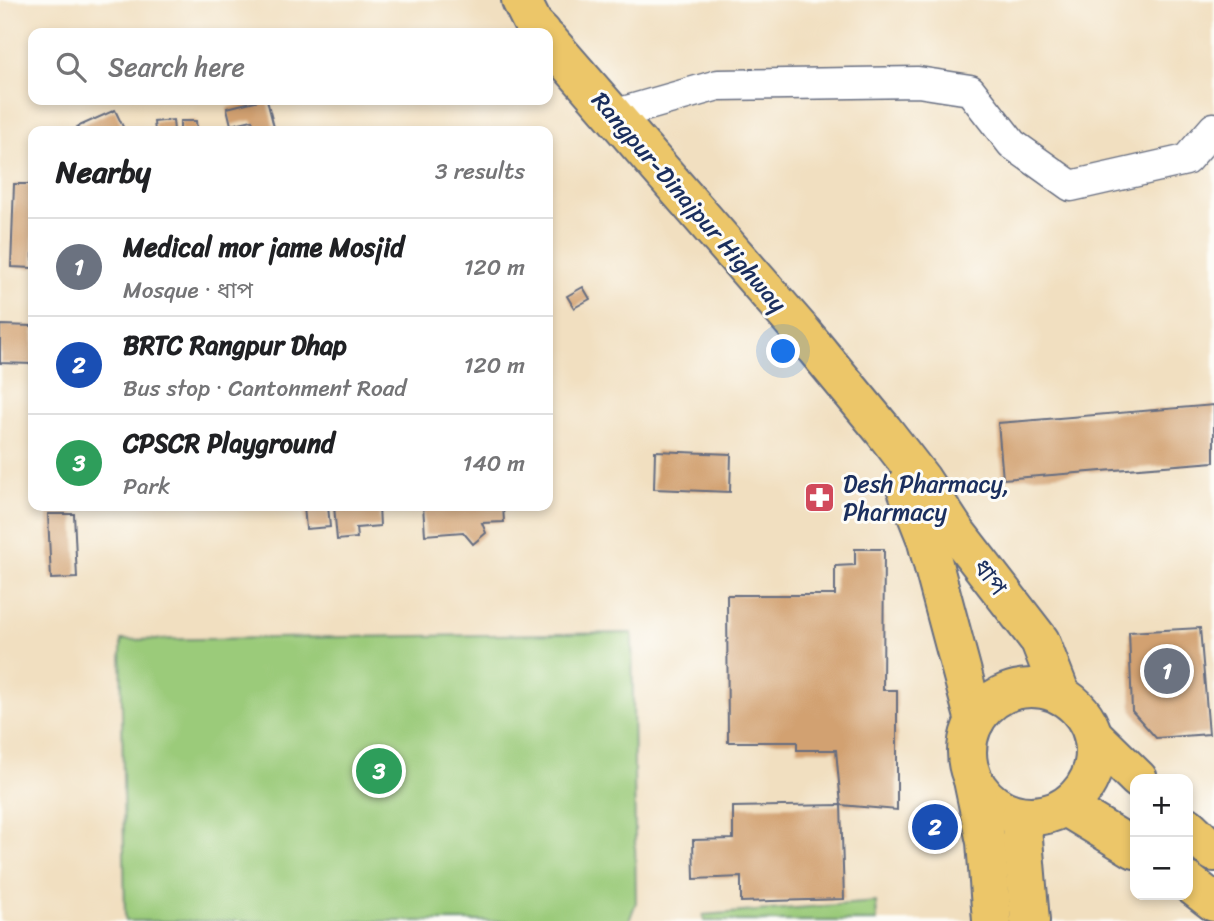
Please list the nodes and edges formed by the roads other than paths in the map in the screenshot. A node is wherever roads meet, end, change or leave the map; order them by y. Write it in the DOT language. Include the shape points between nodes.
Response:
graph roads {
  1 [pos="521,0"];
  2 [pos="537,28"];
  3 [pos="553,46"];
  4 [pos="613,115"];
  5 [pos="1214,128"];
  6 [pos="883,430"];
  7 [pos="1061,695"];
  8 [pos="975,721"];
  9 [pos="1094,736"];
  10 [pos="1133,774"];
  11 [pos="972,780"];
  12 [pos="1066,807"];
  13 [pos="1021,816"];
  14 [pos="1193,832"];
  15 [pos="1130,846"];
  16 [pos="1214,852"];
  17 [pos="1193,886"];
  18 [pos="1214,902"];
  19 [pos="992,921"];
  20 [pos="1030,921"];
  1 -- 2 [label="highway"];
  3 -- 4 [label="highway, Rangpur-Dinajpur Highway"];
  4 -- 5 [label="street" via="718,85 918,82 970,90 1012,144 1071,186 1186,160"];
  4 -- 6 [label="highway, Rangpur-Dinajpur Highway"];
  6 -- 7 [label="highway, ধাপ" via="1040,641"];
  6 -- 8 [label="highway" via="926,538"];
  7 -- 8 [label="highway" via="1035,688 1009,691 986,705"];
  7 -- 9 [label="highway" via="1082,712"];
  8 -- 11 [label="highway" via="966,754"];
  9 -- 10 [label="highway"];
  9 -- 12 [label="highway" via="1095,763 1085,788"];
  11 -- 13 [label="highway" via="989,802"];
  11 -- 19 [label="highway" via="986,842"];
  12 -- 13 [label="highway" via="1040,816"];
  12 -- 15 [label="highway"];
  13 -- 20 [label="highway"];
  14 -- 16 [label="highway"];
  17 -- 18 [label="highway"];
}
